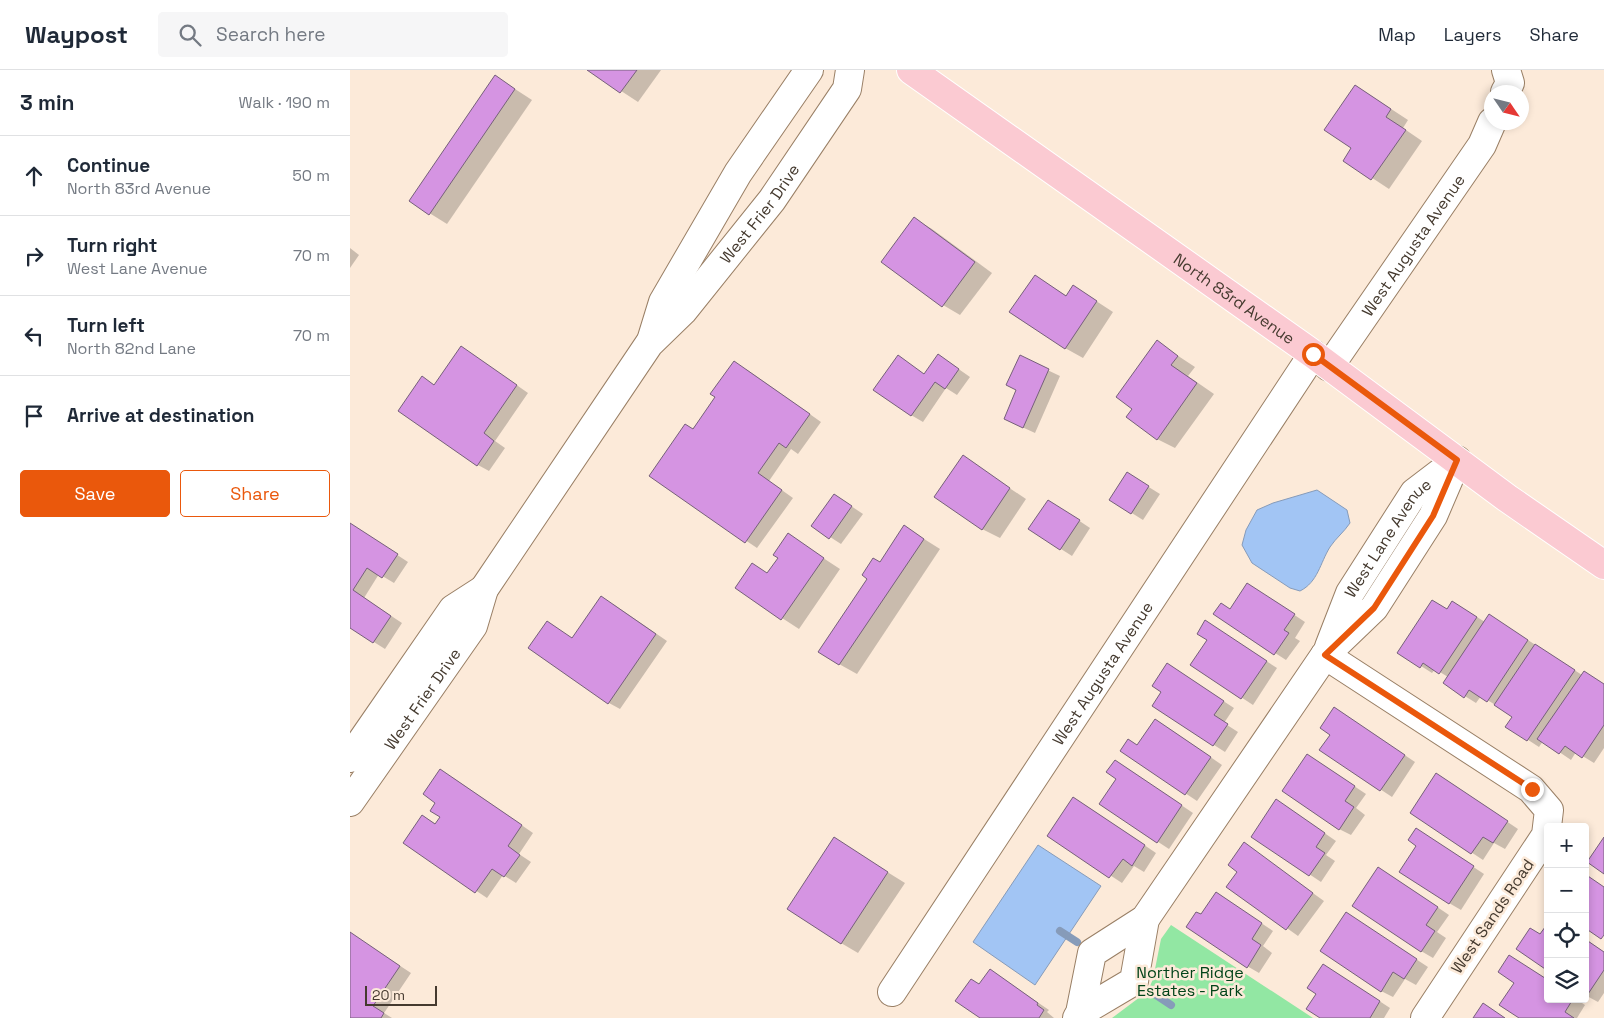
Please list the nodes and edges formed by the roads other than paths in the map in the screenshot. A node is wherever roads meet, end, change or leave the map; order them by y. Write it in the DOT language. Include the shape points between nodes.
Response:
graph roads {
  1 [pos="809,70"];
  2 [pos="850,70"];
  3 [pos="911,70"];
  4 [pos="1506,70"];
  5 [pos="1509,85"];
  6 [pos="1489,130"];
  7 [pos="763,136"];
  8 [pos="799,160"];
  9 [pos="649,344"];
  10 [pos="1321,360"];
  11 [pos="1457,460"];
  12 [pos="1604,565"];
  13 [pos="1364,572"];
  14 [pos="1387,587"];
  15 [pos="484,589"];
  16 [pos="1325,655"];
  17 [pos="350,758"];
  18 [pos="350,802"];
  19 [pos="1145,919"];
  20 [pos="892,992"];
  21 [pos="1079,1016"];
  22 [pos="1425,1018"];
  1 -- 7 [label="street, West Frier Drive"];
  2 -- 8 [label="street, West Frier Drive" via="847,89"];
  3 -- 10 [label="main road, North 83rd Avenue"];
  4 -- 5 [label="street"];
  6 -- 10 [label="street, West Augusta Avenue" via="1482,145"];
  7 -- 8 [label="street"];
  7 -- 9 [label="street, West Frier Drive" via="663,302"];
  8 -- 9 [label="street, West Frier Drive" via="772,200 683,311"];
  9 -- 15 [label="street, West Frier Drive"];
  10 -- 11 [label="main road, North 83rd Avenue"];
  10 -- 20 [label="street, West Augusta Avenue"];
  11 -- 12 [label="main road, North 83rd Avenue"];
  11 -- 13 [label="street, West Lane Avenue" via="1414,493"];
  11 -- 14 [label="street, West Lane Avenue" via="1433,516"];
  13 -- 14 [label="street"];
  13 -- 16 [label="street, West Lane Avenue" via="1350,593"];
  14 -- 16 [label="street, West Lane Avenue" via="1374,608"];
  15 -- 17 [label="street, West Frier Drive" via="453,609"];
  15 -- 18 [label="street, West Frier Drive" via="473,626"];
  16 -- 19 [label="street, West Lane Avenue"];
  16 -- 22 [label="street, West Sands Road" via="1532,789 1549,810 1546,835"];
  19 -- 21 [label="street, West Lane Avenue" via="1092,953"];
  19 -- 21 [label="street, West Lane Avenue" via="1134,981"];
}
